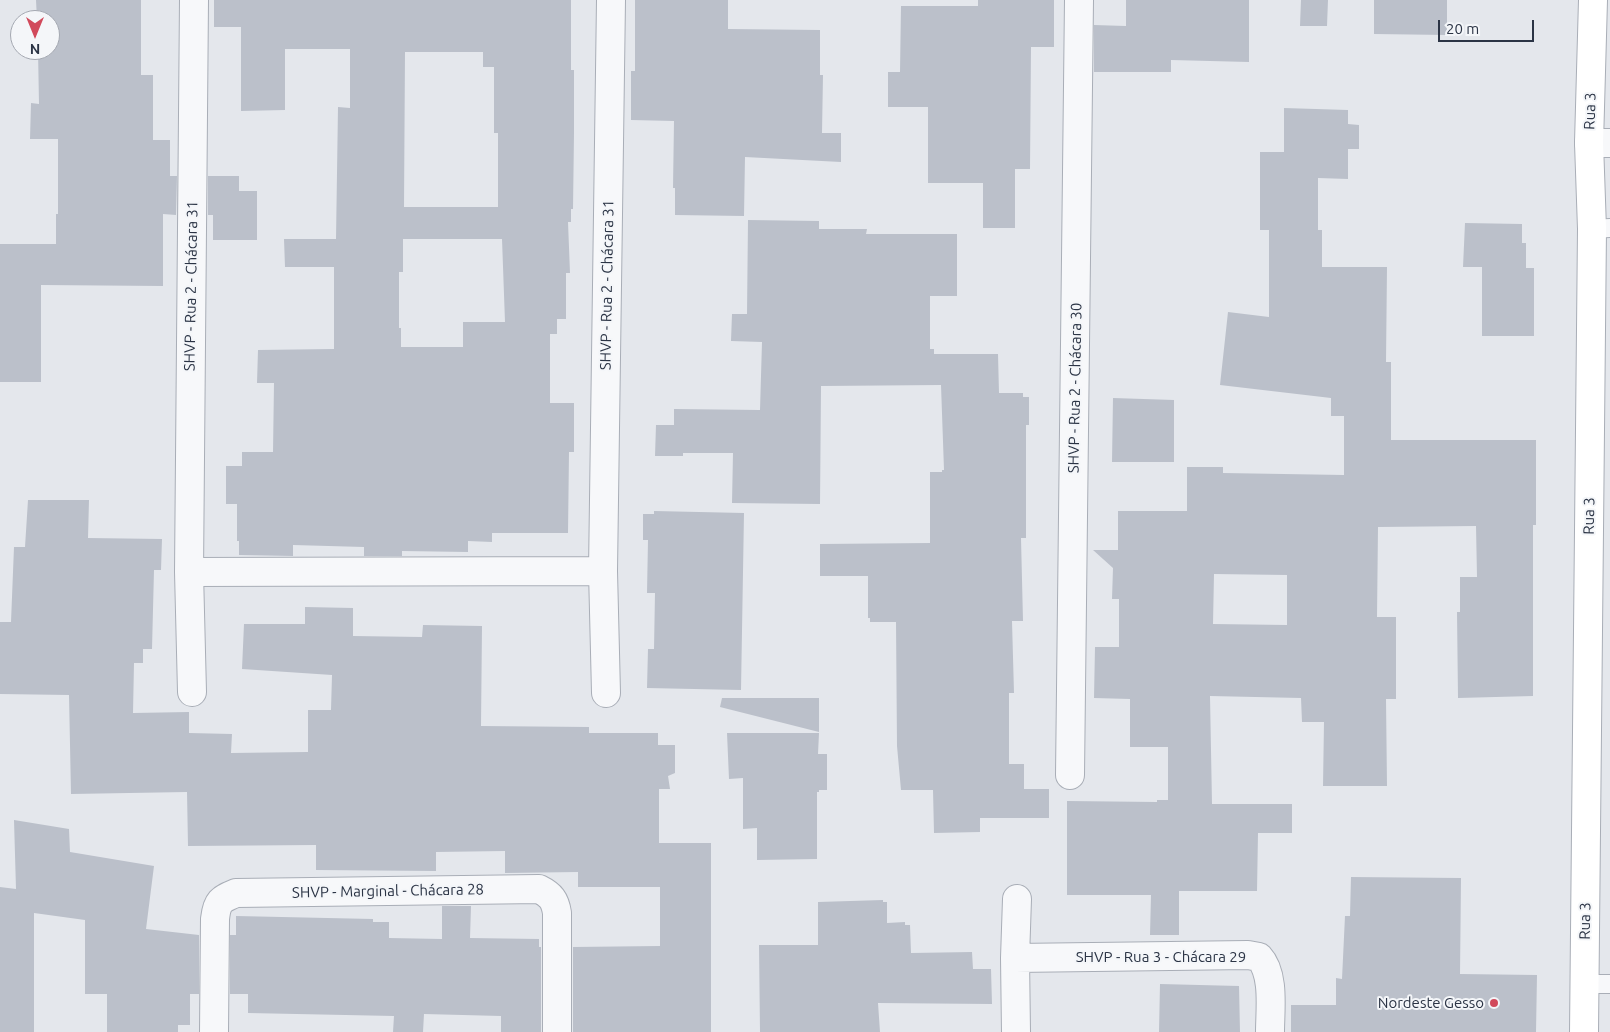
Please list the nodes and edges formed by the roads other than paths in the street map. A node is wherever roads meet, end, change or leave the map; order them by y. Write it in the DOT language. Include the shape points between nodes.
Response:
graph roads {
  1 [pos="194,0"];
  2 [pos="612,0"];
  3 [pos="1079,0"];
  4 [pos="1593,0"];
  5 [pos="1600,143"];
  6 [pos="1601,229"];
  7 [pos="603,570"];
  8 [pos="189,572"];
  9 [pos="192,692"];
  10 [pos="606,693"];
  11 [pos="1070,775"];
  12 [pos="1017,899"];
  13 [pos="1015,958"];
  14 [pos="1597,984"];
  15 [pos="214,1032"];
  16 [pos="556,1032"];
  17 [pos="1016,1032"];
  18 [pos="1270,1032"];
  19 [pos="1584,1032"];
  1 -- 8 [label="street, SHVP - Rua 2 - Chácara 31"];
  2 -- 7 [label="street, SHVP - Rua 2 - Chácara 31"];
  3 -- 11 [label="street, SHVP - Rua 2 - Chácara 30"];
  4 -- 5 [label="main road, Rua 3"];
  5 -- 6 [label="main road, Rua 3"];
  6 -- 14 [label="main road, Rua 3"];
  7 -- 8 [label="street"];
  7 -- 10 [label="street, SHVP - Rua 2 - Chácara 31"];
  8 -- 9 [label="street, SHVP - Rua 2 - Chácara 31"];
  12 -- 13 [label="street"];
  13 -- 17 [label="street"];
  13 -- 18 [label="street, SHVP - Rua 3 - Chácara 29" via="1259,957 1268,970 1270,980"];
  14 -- 19 [label="main road, Rua 3"];
  15 -- 16 [label="street, SHVP - Marginal - Chácara 28" via="215,918 216,907 222,898 236,892 539,889 555,901 557,913"];
}
